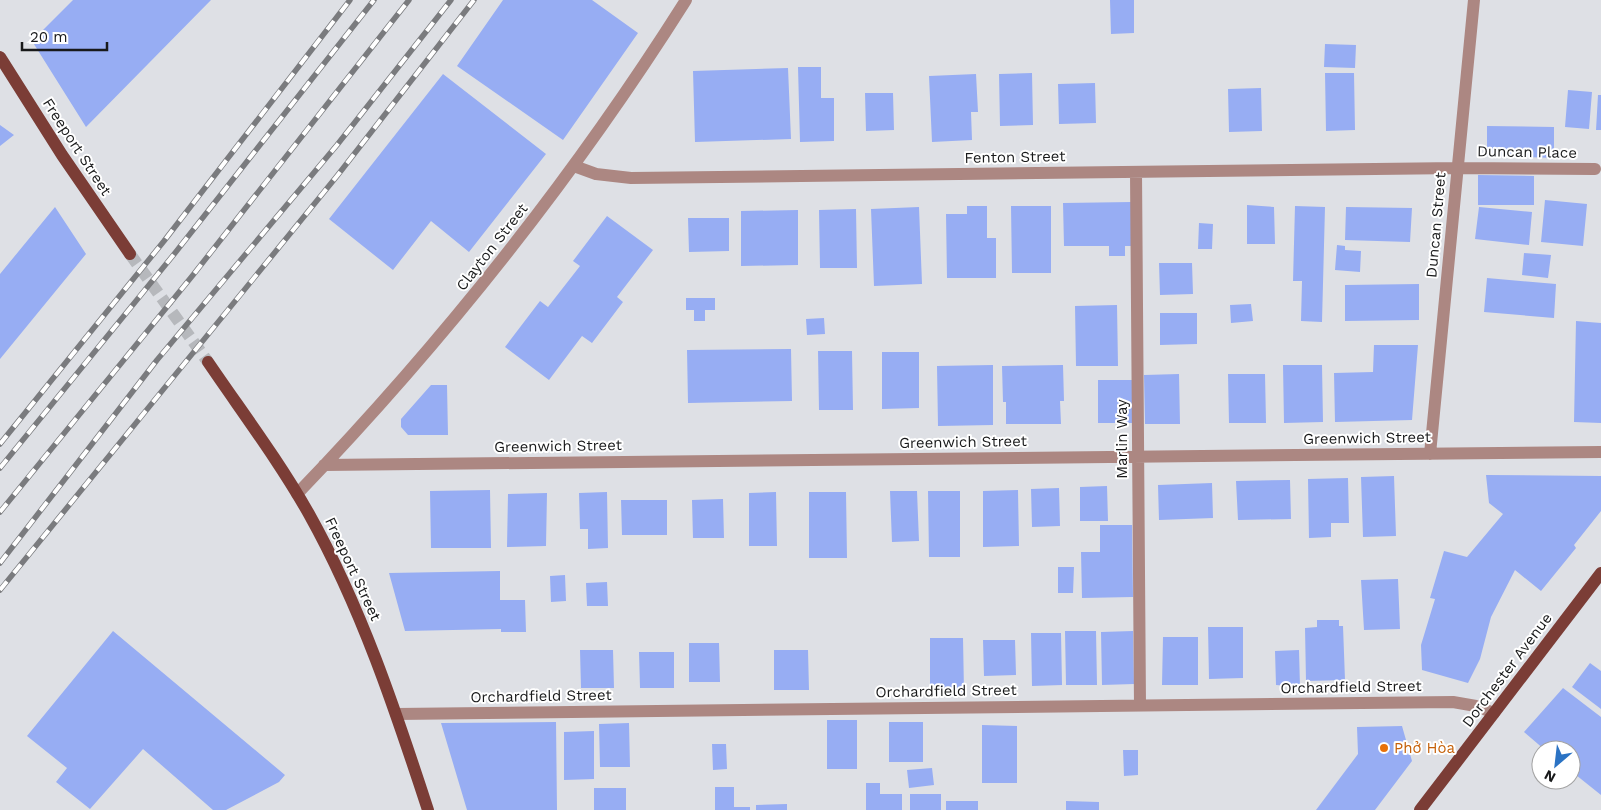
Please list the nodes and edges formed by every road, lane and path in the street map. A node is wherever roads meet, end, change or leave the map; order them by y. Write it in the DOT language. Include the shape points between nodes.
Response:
graph roads {
  1 [pos="686,0"];
  2 [pos="1474,0"];
  3 [pos="0,57"];
  4 [pos="574,166"];
  5 [pos="1458,168"];
  6 [pos="1595,169"];
  7 [pos="1136,172"];
  8 [pos="130,254"];
  9 [pos="208,362"];
  10 [pos="1601,452"];
  11 [pos="1430,454"];
  12 [pos="1138,457"];
  13 [pos="324,465"];
  14 [pos="297,494"];
  15 [pos="1601,573"];
  16 [pos="1140,705"];
  17 [pos="1494,713"];
  18 [pos="396,714"];
  19 [pos="428,810"];
  20 [pos="1420,810"];
  1 -- 4 [label="street, Clayton Street"];
  2 -- 5 [label="street, Duncan Street"];
  3 -- 8 [label="main road, Freeport Street"];
  4 -- 7 [label="street, Fenton Street" via="596,174 631,178"];
  4 -- 13 [label="street, Clayton Street" via="464,309"];
  5 -- 6 [label="street, Duncan Place"];
  5 -- 7 [label="street, Fenton Street"];
  5 -- 11 [label="street, Duncan Street"];
  7 -- 12 [label="street, Marlin Way"];
  9 -- 14 [label="main road, Freeport Street"];
  10 -- 11 [label="street, Greenwich Street"];
  11 -- 12 [label="street, Greenwich Street"];
  12 -- 13 [label="street, Greenwich Street"];
  12 -- 16 [label="street, Marlin Way"];
  13 -- 14 [label="street, Clayton Street"];
  14 -- 18 [label="main road, Freeport Street" via="358,614"];
  15 -- 17 [label="main road, Dorchester Avenue"];
  16 -- 17 [label="street, Orchardfield Street" via="1453,702"];
  16 -- 18 [label="street, Orchardfield Street"];
  17 -- 20 [label="main road, Dorchester Avenue"];
  18 -- 19 [label="main road, Freeport Street"];
}
